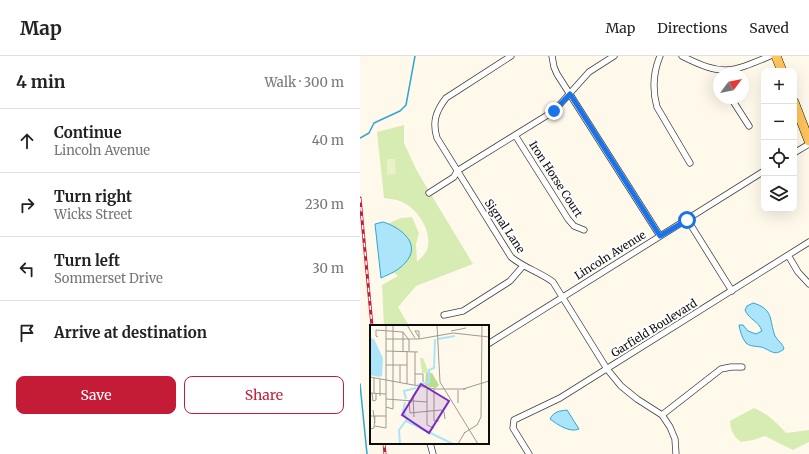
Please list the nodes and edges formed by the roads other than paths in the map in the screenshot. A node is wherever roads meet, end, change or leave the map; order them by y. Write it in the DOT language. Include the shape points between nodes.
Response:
graph roads {
  1 [pos="511,56"];
  2 [pos="552,56"];
  3 [pos="614,56"];
  4 [pos="660,56"];
  5 [pos="682,56"];
  6 [pos="770,56"];
  7 [pos="776,56"];
  8 [pos="738,68"];
  9 [pos="781,68"];
  10 [pos="713,69"];
  11 [pos="570,94"];
  12 [pos="735,104"];
  13 [pos="795,104"];
  14 [pos="749,126"];
  15 [pos="515,135"];
  16 [pos="809,141"];
  17 [pos="809,144"];
  18 [pos="797,151"];
  19 [pos="690,162"];
  20 [pos="457,171"];
  21 [pos="761,173"];
  22 [pos="429,193"];
  23 [pos="687,220"];
  24 [pos="584,230"];
  25 [pos="660,236"];
  26 [pos="809,242"];
  27 [pos="788,255"];
  28 [pos="523,266"];
  29 [pos="809,284"];
  30 [pos="732,291"];
  31 [pos="561,298"];
  32 [pos="444,315"];
  33 [pos="489,343"];
  34 [pos="742,367"];
  35 [pos="607,369"];
  36 [pos="662,415"];
  37 [pos="430,444"];
  38 [pos="433,454"];
  39 [pos="529,454"];
  40 [pos="676,454"];
  1 -- 20 [label="street, Signal Lane" via="449,95 438,110 434,124 437,138"];
  2 -- 11 [label="street" via="554,67"];
  3 -- 11 [label="street" via="589,72"];
  4 -- 19 [label="street" via="653,81 656,107"];
  5 -- 10 [label="street"];
  6 -- 8 [label="street"];
  7 -- 9 [label="main road"];
  11 -- 15 [label="street" via="554,111"];
  11 -- 25 [label="street"];
  12 -- 14 [label="street"];
  13 -- 16 [label="main road"];
  15 -- 20 [label="street"];
  15 -- 24 [label="street, Iron Horse Court" via="568,219 574,226"];
  17 -- 18 [label="street"];
  20 -- 22 [label="street" via="454,177"];
  20 -- 28 [label="street, Signal Lane" via="506,250"];
  21 -- 23 [label="street, Lincoln Avenue"];
  23 -- 25 [label="street, Lincoln Avenue"];
  23 -- 30 [label="street"];
  25 -- 31 [label="street, Lincoln Avenue"];
  26 -- 27 [label="street, Garfield Boulevard"];
  27 -- 29 [label="street"];
  27 -- 30 [label="street, Garfield Boulevard"];
  28 -- 31 [label="street, Signal Lane" via="553,282"];
  28 -- 32 [label="street" via="510,281 463,311"];
  30 -- 35 [label="street, Garfield Boulevard"];
  31 -- 33 [label="street, Lincoln Avenue"];
  31 -- 35 [label="street, Signal Lane"];
  34 -- 36 [label="street" via="721,369"];
  35 -- 36 [label="street, Signal Lane" via="621,386"];
  35 -- 39 [label="street, Garfield Boulevard" via="560,398 512,422"];
  36 -- 40 [label="street" via="675,439"];
  37 -- 38 [label="street"];
}
